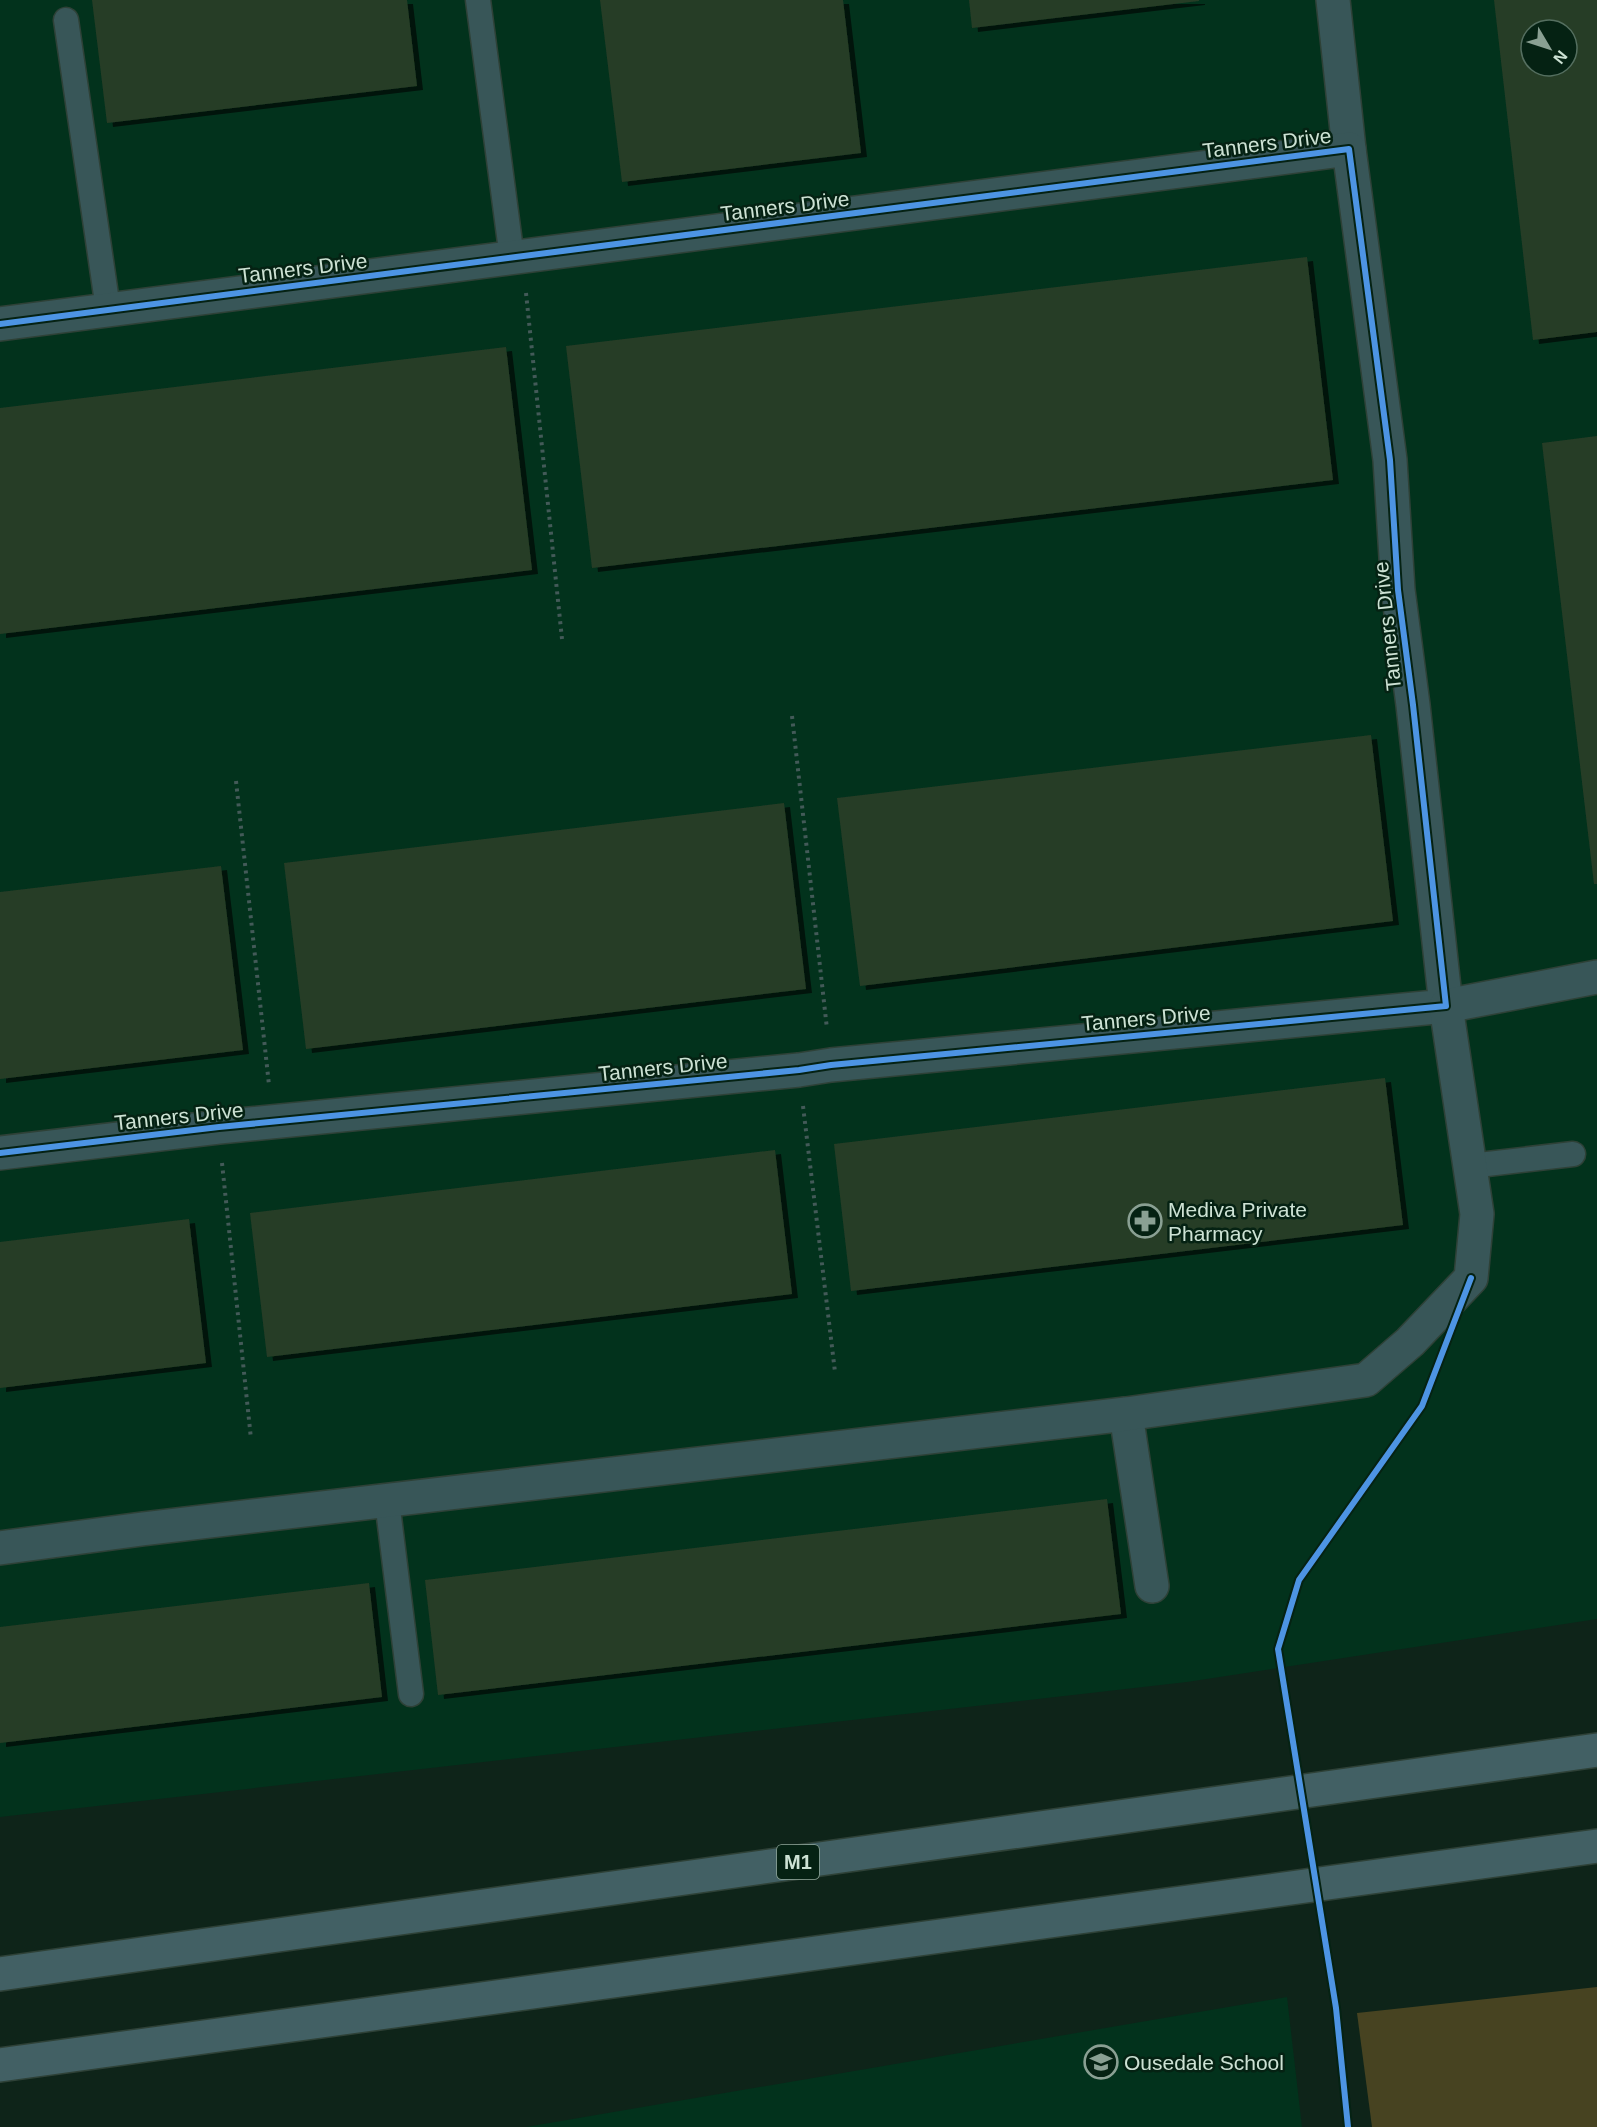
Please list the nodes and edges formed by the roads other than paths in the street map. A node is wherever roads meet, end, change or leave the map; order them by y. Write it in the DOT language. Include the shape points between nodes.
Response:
graph roads {
  1 [pos="478,0"];
  2 [pos="1333,0"];
  3 [pos="66,20"];
  4 [pos="1349,149"];
  5 [pos="517,257"];
  6 [pos="108,309"];
  7 [pos="0,324"];
  8 [pos="1597,977"];
  9 [pos="1446,1006"];
  10 [pos="0,1153"];
  11 [pos="1573,1154"];
  12 [pos="1470,1166"];
  13 [pos="1126,1414"];
  14 [pos="387,1501"];
  15 [pos="0,1548"];
  16 [pos="1152,1586"];
  17 [pos="411,1694"];
  18 [pos="1597,1750"];
  19 [pos="1597,1846"];
  20 [pos="0,1974"];
  21 [pos="0,2065"];
  1 -- 5 [label="lane"];
  2 -- 4 [label="street, Tanners Drive"];
  3 -- 6 [label="lane"];
  4 -- 5 [label="street, Tanners Drive"];
  4 -- 9 [label="street, Tanners Drive" via="1390,460 1398,590"];
  5 -- 6 [label="street, Tanners Drive"];
  6 -- 7 [label="street, Tanners Drive"];
  8 -- 9 [label="street, Tanners Drive"];
  9 -- 10 [label="street, Tanners Drive" via="219,1127"];
  9 -- 12 [label="street, Tanners Drive"];
  11 -- 12 [label="lane"];
  12 -- 13 [label="street, Tanners Drive" via="1477,1214 1471,1278 1410,1342 1366,1380"];
  13 -- 14 [label="street, Tanners Drive"];
  13 -- 16 [label="street"];
  14 -- 15 [label="street, Tanners Drive"];
  14 -- 17 [label="lane"];
  18 -- 20 [label="highway, M1"];
  19 -- 21 [label="highway"];
}
